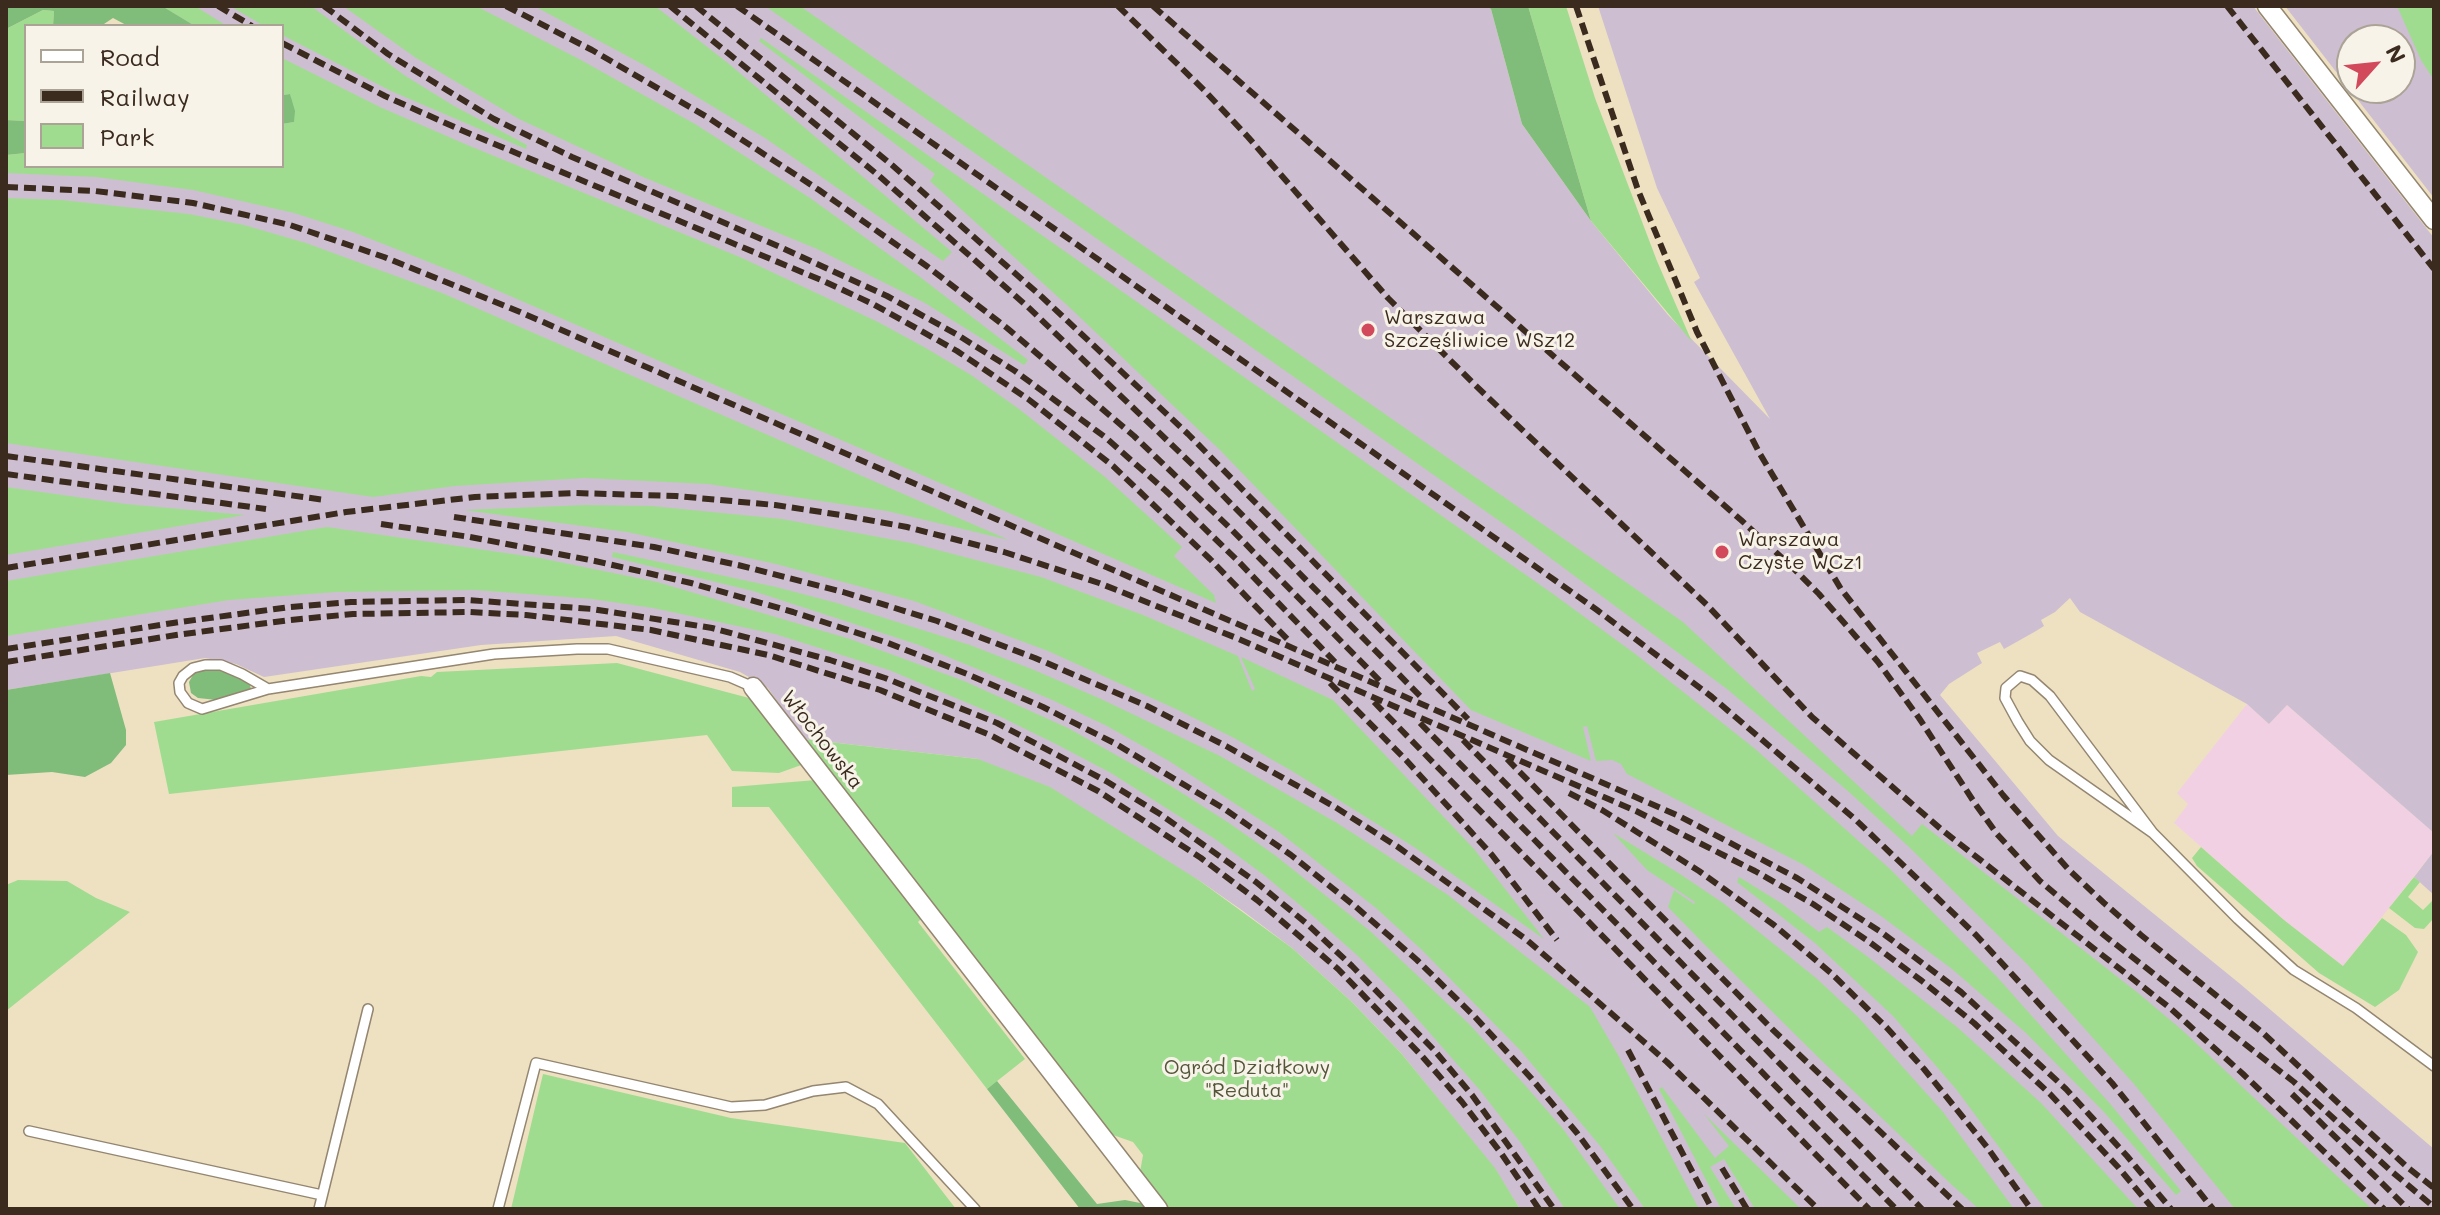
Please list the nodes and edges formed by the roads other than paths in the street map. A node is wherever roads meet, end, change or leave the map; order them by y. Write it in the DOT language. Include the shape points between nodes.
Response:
graph roads {
  1 [pos="2267,6"];
  2 [pos="2434,220"];
  3 [pos="753,687"];
  4 [pos="268,689"];
  5 [pos="2153,833"];
  6 [pos="368,1009"];
  7 [pos="2434,1066"];
  8 [pos="29,1131"];
  9 [pos="322,1195"];
  10 [pos="319,1209"];
  11 [pos="498,1209"];
  12 [pos="975,1209"];
  13 [pos="1158,1209"];
  1 -- 2 [label="street"];
  3 -- 4 [label="lane, Włochowska" via="608,649 577,649 494,654"];
  3 -- 13 [label="street, Włochowska"];
  4 -- 4 [label="lane, Włochowska" via="202,709 188,703 179,683 193,668 221,665"];
  5 -- 5 [label="lane" via="2049,760 2018,722 2005,698 2006,688 2020,676 2050,696"];
  5 -- 7 [label="lane" via="2294,970"];
  6 -- 9 [label="lane"];
  8 -- 9 [label="lane"];
  9 -- 10 [label="lane"];
  11 -- 12 [label="lane" via="536,1063 731,1107 846,1087 878,1104"];
}
